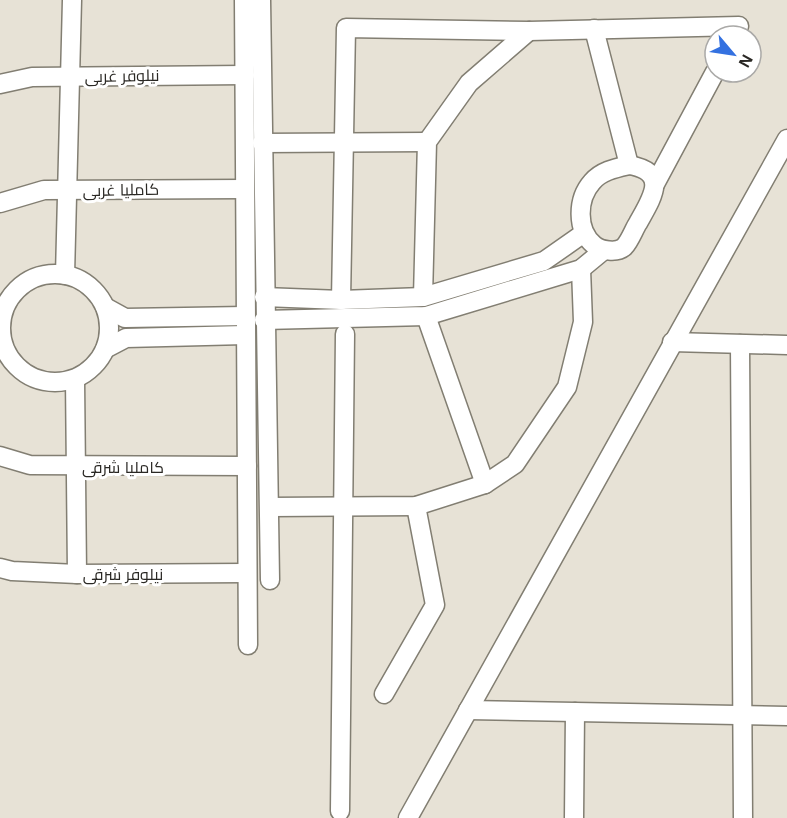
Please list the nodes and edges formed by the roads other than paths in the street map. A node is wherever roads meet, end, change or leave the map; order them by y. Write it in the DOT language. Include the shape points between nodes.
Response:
graph roads {
  1 [pos="72,0"];
  2 [pos="244,0"];
  3 [pos="261,0"];
  4 [pos="703,27"];
  5 [pos="594,29"];
  6 [pos="529,31"];
  7 [pos="245,75"];
  8 [pos="70,77"];
  9 [pos="0,84"];
  10 [pos="709,84"];
  11 [pos="787,139"];
  12 [pos="344,142"];
  13 [pos="427,142"];
  14 [pos="262,143"];
  15 [pos="629,165"];
  16 [pos="655,184"];
  17 [pos="244,189"];
  18 [pos="67,190"];
  19 [pos="0,203"];
  20 [pos="584,233"];
  21 [pos="604,250"];
  22 [pos="581,269"];
  23 [pos="65,275"];
  24 [pos="6,296"];
  25 [pos="264,297"];
  26 [pos="423,297"];
  27 [pos="341,300"];
  28 [pos="105,307"];
  29 [pos="244,316"];
  30 [pos="426,316"];
  31 [pos="264,320"];
  32 [pos="345,334"];
  33 [pos="0,335"];
  34 [pos="245,335"];
  35 [pos="672,342"];
  36 [pos="740,344"];
  37 [pos="787,345"];
  38 [pos="105,349"];
  39 [pos="75,379"];
  40 [pos="0,456"];
  41 [pos="247,466"];
  42 [pos="76,467"];
  43 [pos="485,484"];
  44 [pos="343,506"];
  45 [pos="416,506"];
  46 [pos="270,507"];
  47 [pos="0,568"];
  48 [pos="246,573"];
  49 [pos="76,574"];
  50 [pos="270,580"];
  51 [pos="248,645"];
  52 [pos="384,694"];
  53 [pos="468,710"];
  54 [pos="575,712"];
  55 [pos="741,715"];
  56 [pos="787,716"];
  57 [pos="340,811"];
  58 [pos="408,818"];
  59 [pos="574,818"];
  60 [pos="743,818"];
  1 -- 8 [label="street"];
  2 -- 7 [label="street"];
  3 -- 14 [label="street"];
  4 -- 5 [label="street"];
  5 -- 6 [label="street"];
  5 -- 15 [label="street"];
  6 -- 12 [label="street" via="346,28"];
  6 -- 13 [label="street" via="469,83"];
  7 -- 8 [label="street, نیلوفر غربی"];
  7 -- 17 [label="street"];
  8 -- 9 [label="street, نیلوفر غربی" via="32,76"];
  8 -- 18 [label="street"];
  10 -- 16 [label="street"];
  11 -- 35 [label="street"];
  12 -- 13 [label="street"];
  12 -- 14 [label="street"];
  12 -- 27 [label="street"];
  13 -- 26 [label="street"];
  14 -- 25 [label="street"];
  15 -- 16 [label="street" via="651,174"];
  15 -- 20 [label="street" via="603,173 591,182 581,207"];
  16 -- 21 [label="street" via="654,195 624,247"];
  17 -- 18 [label="street, کاملیا غربی"];
  17 -- 29 [label="street"];
  18 -- 19 [label="street, کاملیا غربی" via="44,190"];
  18 -- 23 [label="street"];
  20 -- 21 [label="street" via="594,246"];
  20 -- 26 [label="street" via="544,261"];
  21 -- 22 [label="street"];
  22 -- 30 [label="street"];
  22 -- 43 [label="street" via="583,322 567,387 515,464"];
  23 -- 24 [label="street" via="34,278"];
  23 -- 28 [label="street" via="88,285"];
  24 -- 33 [label="street"];
  25 -- 27 [label="street"];
  25 -- 31 [label="street"];
  26 -- 27 [label="street"];
  28 -- 29 [label="street" via="125,318"];
  28 -- 38 [label="street" via="109,321"];
  29 -- 34 [label="street"];
  30 -- 31 [label="street"];
  30 -- 43 [label="street"];
  31 -- 46 [label="street"];
  32 -- 44 [label="street"];
  33 -- 39 [label="street" via="11,362 34,379 62,383"];
  34 -- 38 [label="street" via="126,338"];
  34 -- 41 [label="street"];
  35 -- 36 [label="street"];
  35 -- 53 [label="street"];
  36 -- 37 [label="street"];
  36 -- 55 [label="street"];
  38 -- 39 [label="street" via="93,367"];
  39 -- 42 [label="street"];
  40 -- 42 [label="street, کاملیا شرقی" via="30,465"];
  41 -- 42 [label="street, کاملیا شرقی"];
  41 -- 48 [label="street"];
  42 -- 49 [label="street"];
  43 -- 45 [label="street"];
  44 -- 45 [label="street"];
  44 -- 46 [label="street"];
  44 -- 57 [label="street"];
  45 -- 52 [label="street" via="435,605"];
  46 -- 50 [label="street"];
  47 -- 49 [label="street, نیلوفر شرقی"];
  48 -- 49 [label="street, نیلوفر شرقی"];
  48 -- 51 [label="street"];
  53 -- 54 [label="street"];
  53 -- 58 [label="street"];
  54 -- 55 [label="street"];
  54 -- 59 [label="street"];
  55 -- 56 [label="street"];
  55 -- 60 [label="street"];
}
